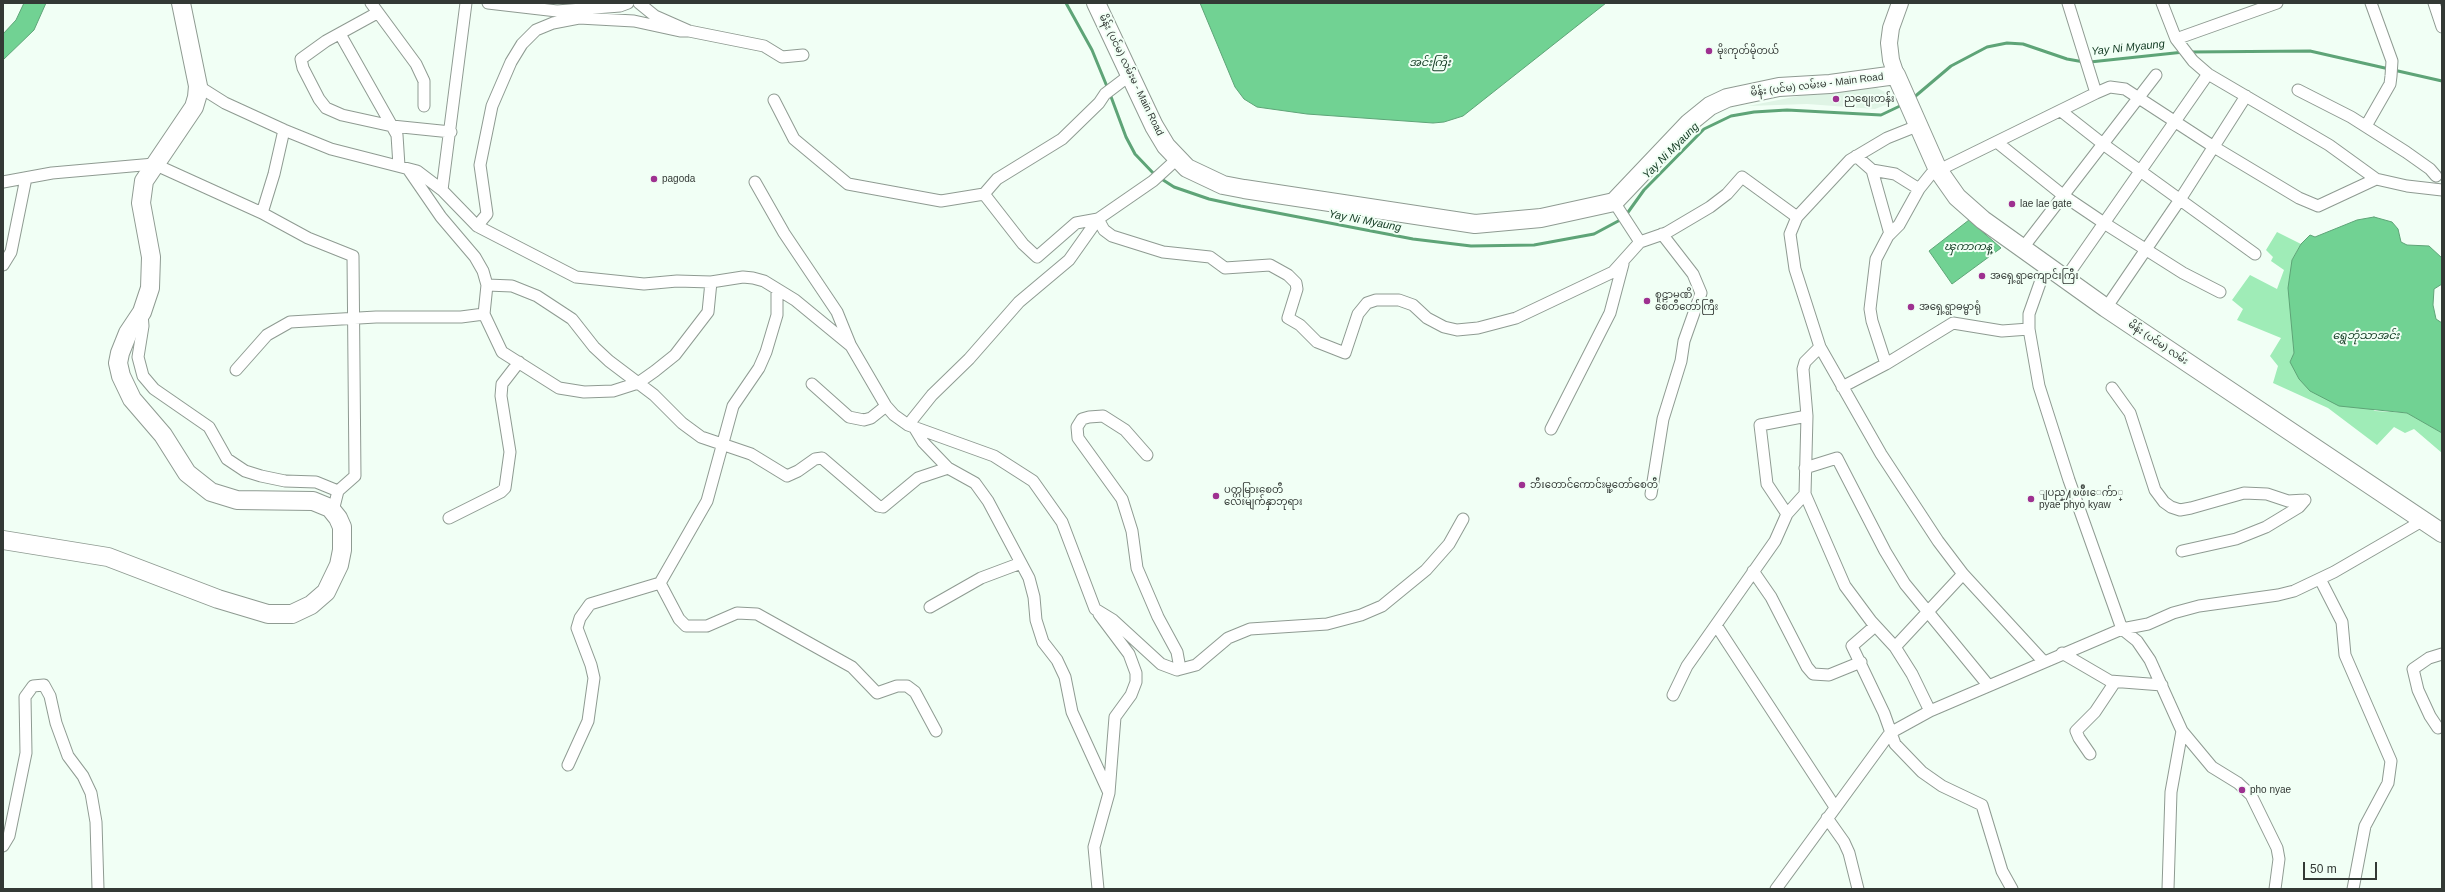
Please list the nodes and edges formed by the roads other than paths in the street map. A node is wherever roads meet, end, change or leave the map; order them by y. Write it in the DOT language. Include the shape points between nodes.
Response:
graph roads {
  1 [pos="181,3"];
  2 [pos="466,3"];
  3 [pos="488,3"];
  4 [pos="628,3"];
  5 [pos="639,3"];
  6 [pos="1096,3"];
  7 [pos="1900,3"];
  8 [pos="2162,3"];
  9 [pos="2277,3"];
  10 [pos="2371,3"];
  11 [pos="2434,3"];
  12 [pos="2072,4"];
  13 [pos="374,8"];
  14 [pos="2442,27"];
  15 [pos="689,30"];
  16 [pos="340,34"];
  17 [pos="2179,43"];
  18 [pos="803,55"];
  19 [pos="2208,74"];
  20 [pos="1130,75"];
  21 [pos="2156,75"];
  22 [pos="1899,83"];
  23 [pos="198,86"];
  24 [pos="2298,90"];
  25 [pos="2096,93"];
  26 [pos="2246,96"];
  27 [pos="2138,98"];
  28 [pos="774,100"];
  29 [pos="424,106"];
  30 [pos="2061,111"];
  31 [pos="1915,121"];
  32 [pos="2176,122"];
  33 [pos="392,126"];
  34 [pos="2366,126"];
  35 [pos="284,130"];
  36 [pos="451,132"];
  37 [pos="1998,143"];
  38 [pos="2103,144"];
  39 [pos="2214,147"];
  40 [pos="1856,156"];
  41 [pos="1177,159"];
  42 [pos="154,164"];
  43 [pos="404,167"];
  44 [pos="1872,170"];
  45 [pos="1938,170"];
  46 [pos="2142,171"];
  47 [pos="2439,174"];
  48 [pos="26,178"];
  49 [pos="2376,179"];
  50 [pos="3,182"];
  51 [pos="755,182"];
  52 [pos="1919,189"];
  53 [pos="442,190"];
  54 [pos="2440,190"];
  55 [pos="984,194"];
  56 [pos="2064,196"];
  57 [pos="2181,198"];
  58 [pos="1618,207"];
  59 [pos="262,213"];
  60 [pos="1797,217"];
  61 [pos="1098,219"];
  62 [pos="2104,223"];
  63 [pos="477,226"];
  64 [pos="1662,234"];
  65 [pos="1890,234"];
  66 [pos="1640,242"];
  67 [pos="2022,249"];
  68 [pos="2145,250"];
  69 [pos="2255,254"];
  70 [pos="1623,264"];
  71 [pos="3,266"];
  72 [pos="2046,266"];
  73 [pos="2065,279"];
  74 [pos="711,282"];
  75 [pos="487,285"];
  76 [pos="777,289"];
  77 [pos="2220,292"];
  78 [pos="2106,308"];
  79 [pos="142,312"];
  80 [pos="484,314"];
  81 [pos="355,319"];
  82 [pos="2029,329"];
  83 [pos="851,346"];
  84 [pos="1820,347"];
  85 [pos="519,362"];
  86 [pos="1886,364"];
  87 [pos="236,370"];
  88 [pos="638,383"];
  89 [pos="812,384"];
  90 [pos="1842,387"];
  91 [pos="2112,388"];
  92 [pos="886,406"];
  93 [pos="1807,416"];
  94 [pos="911,426"];
  95 [pos="1551,429"];
  96 [pos="722,445"];
  97 [pos="1148,455"];
  98 [pos="948,468"];
  99 [pos="1805,468"];
  100 [pos="338,491"];
  101 [pos="1651,494"];
  102 [pos="1805,494"];
  103 [pos="333,511"];
  104 [pos="1787,514"];
  105 [pos="449,518"];
  106 [pos="1463,519"];
  107 [pos="2422,521"];
  108 [pos="2442,533"];
  109 [pos="3,540"];
  110 [pos="2182,551"];
  111 [pos="1021,563"];
  112 [pos="1754,571"];
  113 [pos="1963,574"];
  114 [pos="2320,579"];
  115 [pos="660,583"];
  116 [pos="930,607"];
  117 [pos="1095,609"];
  118 [pos="1926,611"];
  119 [pos="1716,625"];
  120 [pos="1875,626"];
  121 [pos="2122,629"];
  122 [pos="1895,647"];
  123 [pos="2062,653"];
  124 [pos="2442,654"];
  125 [pos="1861,662"];
  126 [pos="2044,662"];
  127 [pos="1177,670"];
  128 [pos="2115,682"];
  129 [pos="1988,685"];
  130 [pos="2162,685"];
  131 [pos="1673,695"];
  132 [pos="1930,711"];
  133 [pos="2438,728"];
  134 [pos="936,731"];
  135 [pos="2182,731"];
  136 [pos="1890,733"];
  137 [pos="2090,754"];
  138 [pos="568,765"];
  139 [pos="1109,793"];
  140 [pos="1835,807"];
  141 [pos="1827,818"];
  142 [pos="3,846"];
  143 [pos="98,889"];
  144 [pos="1098,889"];
  145 [pos="1776,889"];
  146 [pos="1858,889"];
  147 [pos="2012,889"];
  148 [pos="2168,889"];
  149 [pos="2275,889"];
  150 [pos="2353,889"];
  1 -- 23 [label="main road"];
  2 -- 36 [label="street"];
  3 -- 4 [label="street" via="557,11 620,6"];
  5 -- 15 [label="street" via="656,16"];
  6 -- 20 [label="main road, မိန်း (ပင်မ) လမ်းမ - Main Road"];
  7 -- 22 [label="main road" via="1891,28 1889,44 1891,60"];
  8 -- 17 [label="street"];
  9 -- 17 [label="street"];
  10 -- 34 [label="street" via="2392,61 2392,76"];
  11 -- 14 [label="street"];
  12 -- 25 [label="street"];
  13 -- 16 [label="street"];
  13 -- 29 [label="street" via="416,64 424,81"];
  15 -- 18 [label="street" via="764,46 782,57"];
  15 -- 63 [label="street" via="680,31 634,21 579,18 553,22 536,30 522,44 511,62 492,106 480,165 488,214"];
  16 -- 33 [label="street"];
  16 -- 33 [label="street" via="301,59 302,68 319,100 326,108 342,116"];
  17 -- 19 [label="street" via="2193,61"];
  19 -- 26 [label="street"];
  19 -- 32 [label="street"];
  20 -- 41 [label="main road, မိန်း (ပင်မ) လမ်းမ - Main Road" via="1154,126"];
  20 -- 55 [label="street" via="1105,94 1062,139 997,178"];
  21 -- 27 [label="street"];
  22 -- 31 [label="main road, မိန်း (ပင်မ) လမ်း"];
  22 -- 58 [label="main road, မိန်း (ပင်မ) လမ်းမ - Main Road" via="1778,87 1727,98 1710,106 1689,123"];
  23 -- 35 [label="street" via="225,103"];
  23 -- 42 [label="main road" via="194,107"];
  24 -- 34 [label="street"];
  25 -- 27 [label="street" via="2110,87 2118,87"];
  25 -- 30 [label="street"];
  26 -- 39 [label="street"];
  26 -- 49 [label="street" via="2328,145"];
  27 -- 32 [label="street"];
  27 -- 38 [label="street"];
  28 -- 55 [label="street" via="794,139 848,184 941,201"];
  30 -- 37 [label="street"];
  30 -- 38 [label="street"];
  31 -- 40 [label="street"];
  31 -- 45 [label="main road, မိန်း (ပင်မ) လမ်း"];
  32 -- 39 [label="street"];
  32 -- 46 [label="street"];
  33 -- 36 [label="street"];
  33 -- 43 [label="street"];
  34 -- 47 [label="street"];
  35 -- 43 [label="street" via="331,149"];
  35 -- 59 [label="street"];
  36 -- 53 [label="street"];
  37 -- 45 [label="street"];
  37 -- 56 [label="street"];
  38 -- 46 [label="street"];
  38 -- 56 [label="street"];
  39 -- 49 [label="street" via="2299,198 2318,206"];
  39 -- 57 [label="street"];
  40 -- 44 [label="street"];
  40 -- 60 [label="street" via="1838,171"];
  41 -- 58 [label="main road, မိန်း (ပင်မ) လမ်းမ - Main Road" via="1223,185 1475,224"];
  41 -- 61 [label="street" via="1153,181"];
  42 -- 48 [label="street" via="52,173"];
  42 -- 59 [label="street"];
  42 -- 79 [label="main road" via="144,181 140,203 152,272 148,300"];
  43 -- 53 [label="street" via="417,171"];
  43 -- 75 [label="street" via="475,257"];
  44 -- 52 [label="street" via="1895,174"];
  44 -- 65 [label="street"];
  45 -- 52 [label="street" via="1931,174"];
  45 -- 67 [label="main road, မိန်း (ပင်မ) လမ်း" via="1957,197"];
  46 -- 57 [label="street"];
  46 -- 62 [label="street"];
  47 -- 54 [label="street"];
  48 -- 50 [label="street"];
  48 -- 71 [label="street" via="11,252"];
  49 -- 54 [label="street"];
  51 -- 83 [label="street" via="784,233 837,312"];
  52 -- 65 [label="street" via="1899,225"];
  53 -- 63 [label="street"];
  55 -- 61 [label="street" via="1023,244 1037,257 1076,223"];
  56 -- 62 [label="street"];
  56 -- 67 [label="street"];
  57 -- 68 [label="street"];
  57 -- 69 [label="street"];
  58 -- 66 [label="street"];
  59 -- 81 [label="street" via="308,238 353,256"];
  60 -- 64 [label="street" via="1742,177 1727,194 1710,207"];
  60 -- 84 [label="street" via="1790,234 1794,261"];
  61 -- 70 [label="street" via="1104,230 1112,236 1163,252 1210,257 1225,268 1270,265 1282,271 1296,283 1297,289 1288,318 1300,325 1317,342 1344,353 1358,314 1367,303 1376,300 1399,300 1413,305 1427,318 1444,327 1457,330 1478,328 1516,318 1592,283"];
  61 -- 94 [label="street" via="1068,260 1019,302 969,359 932,395"];
  62 -- 68 [label="street"];
  62 -- 73 [label="street"];
  63 -- 74 [label="street" via="576,277 644,284 677,280"];
  64 -- 66 [label="street"];
  64 -- 101 [label="street" via="1693,274 1701,293 1684,341 1681,361 1663,419"];
  65 -- 86 [label="street" via="1876,259 1870,309"];
  66 -- 70 [label="street"];
  67 -- 72 [label="main road, မိန်း (ပင်မ) လမ်း"];
  68 -- 77 [label="street"];
  68 -- 78 [label="street"];
  70 -- 95 [label="street" via="1610,313"];
  72 -- 73 [label="main road, မိန်း (ပင်မ) လမ်း"];
  72 -- 82 [label="street" via="2030,314"];
  73 -- 78 [label="main road, မိန်း (ပင်မ) လမ်း"];
  74 -- 76 [label="street" via="753,278"];
  74 -- 88 [label="street" via="708,312 675,354"];
  75 -- 80 [label="street"];
  75 -- 88 [label="street" via="512,286 538,296 572,319 594,347"];
  76 -- 83 [label="street" via="795,300"];
  76 -- 96 [label="street" via="777,315 766,352 759,368 733,406"];
  78 -- 107 [label="main road, မိန်း (ပင်မ) လမ်း"];
  79 -- 100 [label="street" via="143,326 138,357 143,376 154,389 209,427 227,459 245,471 261,476 285,481 316,482"];
  79 -- 103 [label="main road" via="128,333 120,353 118,363 121,376 132,399 163,435 187,474 211,492 231,499 313,501"];
  80 -- 81 [label="street" via="461,317"];
  80 -- 85 [label="street" via="502,352"];
  81 -- 87 [label="street" via="299,321 282,326 267,335"];
  81 -- 100 [label="street" via="355,476"];
  82 -- 86 [label="street" via="1985,330 1953,323"];
  82 -- 121 [label="street" via="2039,386"];
  83 -- 92 [label="street"];
  84 -- 90 [label="street"];
  84 -- 93 [label="street" via="1803,368"];
  85 -- 88 [label="street" via="547,382 571,391 613,391"];
  85 -- 105 [label="street" via="502,384 501,390 510,452 505,488"];
  86 -- 90 [label="street"];
  88 -- 96 [label="street" via="701,437"];
  89 -- 92 [label="street" via="849,416 864,420 871,418"];
  90 -- 113 [label="street" via="1881,454 1938,541"];
  91 -- 110 [label="street" via="2130,413 2155,490 2164,502 2172,507 2180,510 2190,508 2244,492 2267,494 2288,501 2305,500 2266,527 2236,539"];
  92 -- 94 [label="street"];
  93 -- 99 [label="street"];
  93 -- 104 [label="street" via="1760,425 1767,484"];
  94 -- 98 [label="street" via="930,452"];
  94 -- 117 [label="street" via="994,456 1033,481 1062,522"];
  96 -- 98 [label="street" via="751,454 787,476 815,459 822,458 878,506 883,507 918,478"];
  96 -- 115 [label="street" via="707,501"];
  97 -- 127 [label="street" via="1125,430 1103,416 1089,417 1082,420 1077,427 1078,438 1122,499 1132,531 1137,568 1177,652"];
  98 -- 111 [label="street" via="975,483 988,501"];
  99 -- 102 [label="street"];
  99 -- 118 [label="street" via="1837,458 1885,551 1905,584"];
  100 -- 103 [label="street"];
  102 -- 104 [label="street"];
  102 -- 120 [label="street" via="1845,586"];
  103 -- 109 [label="main road" via="342,527 339,565 320,598 302,611 292,614 259,613 108,557"];
  104 -- 112 [label="street" via="1775,541"];
  106 -- 127 [label="street" via="1449,544 1426,570 1382,606 1361,615 1327,624 1250,629 1228,638 1196,664"];
  107 -- 108 [label="main road, မိန်း (ပင်မ) လမ်း"];
  107 -- 114 [label="street"];
  111 -- 116 [label="street" via="981,578"];
  111 -- 139 [label="street" via="1029,578 1036,620 1043,642 1057,660 1065,677 1072,712"];
  112 -- 119 [label="street"];
  112 -- 125 [label="street" via="1813,674 1833,674"];
  113 -- 118 [label="street"];
  113 -- 126 [label="street"];
  114 -- 121 [label="street" via="2278,595 2199,606 2148,624"];
  114 -- 150 [label="street" via="2342,622 2346,654 2391,761 2388,782 2365,826"];
  115 -- 134 [label="street" via="679,619 686,626 707,626 737,613 757,614 852,667 877,693 897,686 907,686 915,692"];
  115 -- 138 [label="street" via="590,604 580,618 577,628 594,678 588,722"];
  117 -- 127 [label="street" via="1113,620 1162,664"];
  117 -- 139 [label="street" via="1130,654 1136,673 1131,695 1115,717"];
  118 -- 122 [label="street"];
  118 -- 129 [label="street"];
  119 -- 131 [label="street" via="1687,666"];
  119 -- 140 [label="street"];
  120 -- 122 [label="street"];
  120 -- 125 [label="street" via="1852,646"];
  121 -- 123 [label="street"];
  121 -- 130 [label="street" via="2144,650"];
  122 -- 132 [label="street"];
  123 -- 126 [label="street"];
  123 -- 128 [label="street" via="2098,676"];
  124 -- 133 [label="street" via="2429,658 2413,669 2430,716"];
  125 -- 136 [label="street" via="1884,713"];
  126 -- 129 [label="street"];
  128 -- 130 [label="street"];
  128 -- 137 [label="street" via="2095,712 2076,731"];
  129 -- 132 [label="street"];
  130 -- 135 [label="street"];
  132 -- 136 [label="street"];
  135 -- 148 [label="street" via="2171,792"];
  135 -- 149 [label="street" via="2212,767 2238,783 2251,795 2277,848 2279,860"];
  136 -- 140 [label="street"];
  136 -- 147 [label="street" via="1895,744 1922,772 1942,786 1982,805 2002,871"];
  139 -- 144 [label="street" via="1094,847"];
  140 -- 141 [label="street"];
  141 -- 145 [label="street"];
  141 -- 146 [label="street" via="1849,853"];
  142 -- 143 [label="street" via="9,836 26,753 25,697 33,686 44,685 50,696 56,723 68,756 83,776 91,793 96,822"];
}
